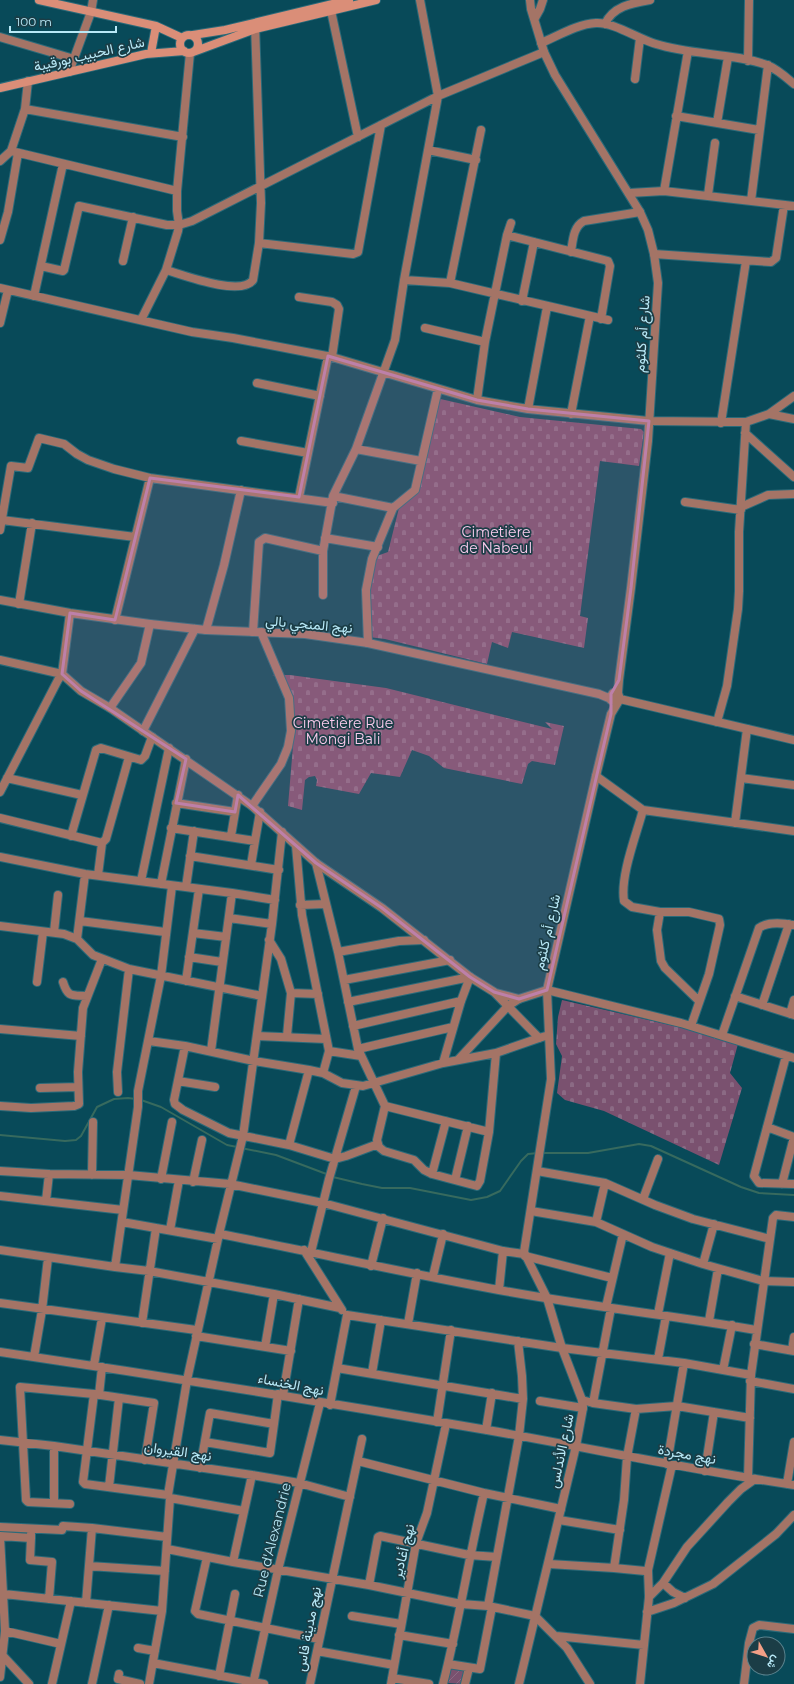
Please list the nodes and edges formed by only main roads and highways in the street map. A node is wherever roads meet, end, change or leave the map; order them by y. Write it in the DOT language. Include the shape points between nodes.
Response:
graph roads {
  1 [pos="349,0"];
  2 [pos="376,0"];
  3 [pos="44,1"];
  4 [pos="331,8"];
  5 [pos="156,26"];
  6 [pos="255,26"];
  7 [pos="193,35"];
  8 [pos="182,38"];
  9 [pos="189,52"];
  10 [pos="151,53"];
  11 [pos="0,88"];
  1 -- 4 [label="main road"];
  2 -- 4 [label="main road"];
  3 -- 5 [label="main road"];
  4 -- 6 [label="main road"];
  5 -- 8 [label="main road"];
  5 -- 10 [label="main road"];
  6 -- 7 [label="main road"];
  6 -- 9 [label="main road, شارع الحبيب بورقيبة"];
  7 -- 8 [label="main road"];
  7 -- 9 [label="main road" via="198,40 198,47"];
  8 -- 9 [label="main road" via="180,46"];
  9 -- 10 [label="main road, شارع الحبيب بورقيبة"];
  10 -- 11 [label="main road, شارع الحبيب بورقيبة"];
}
